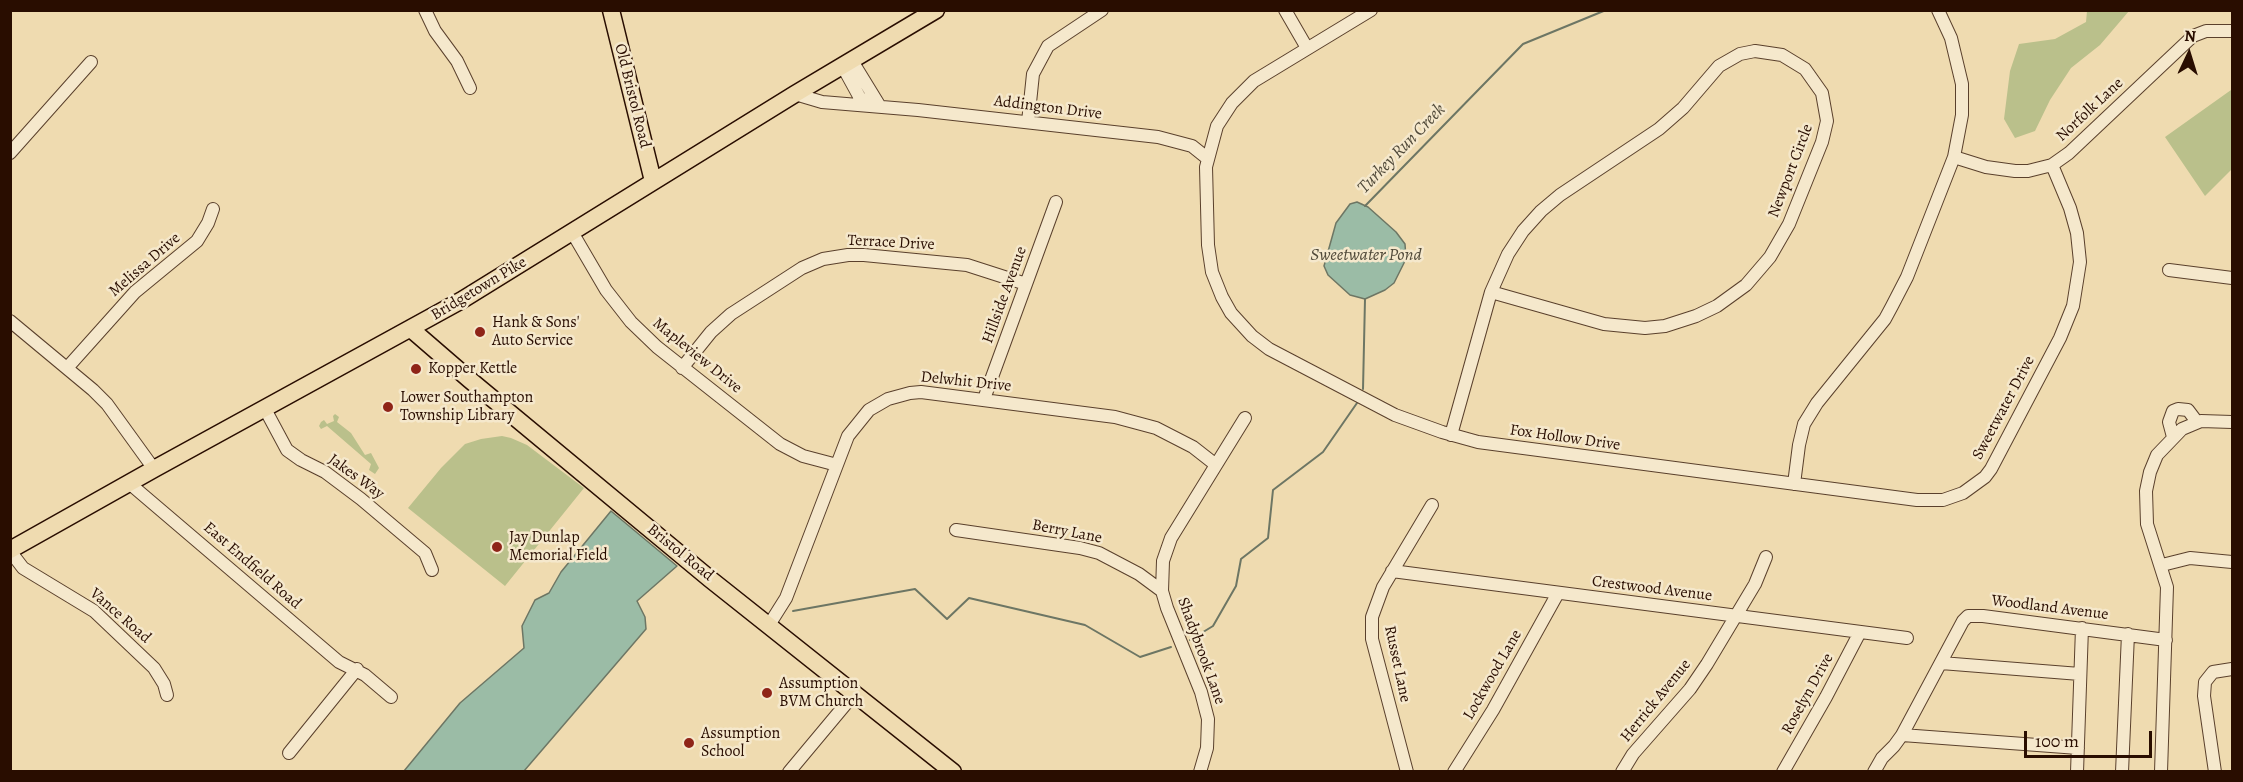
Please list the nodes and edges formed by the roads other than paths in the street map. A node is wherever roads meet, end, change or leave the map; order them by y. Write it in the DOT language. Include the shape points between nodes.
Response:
graph roads {
  1 [pos="425,10"];
  2 [pos="611,10"];
  3 [pos="936,10"];
  4 [pos="1102,10"];
  5 [pos="1285,10"];
  6 [pos="1371,10"];
  7 [pos="1938,10"];
  8 [pos="2232,32"];
  9 [pos="1306,48"];
  10 [pos="91,62"];
  11 [pos="848,64"];
  12 [pos="470,88"];
  13 [pos="795,94"];
  14 [pos="880,106"];
  15 [pos="1028,122"];
  16 [pos="10,153"];
  17 [pos="1954,157"];
  18 [pos="1207,158"];
  19 [pos="2052,165"];
  20 [pos="653,181"];
  21 [pos="1056,202"];
  22 [pos="213,209"];
  23 [pos="572,232"];
  24 [pos="2169,270"];
  25 [pos="2232,278"];
  26 [pos="1026,284"];
  27 [pos="1491,292"];
  28 [pos="10,321"];
  29 [pos="411,329"];
  30 [pos="66,368"];
  31 [pos="682,368"];
  32 [pos="984,399"];
  33 [pos="265,409"];
  34 [pos="1245,418"];
  35 [pos="2197,422"];
  36 [pos="2232,422"];
  37 [pos="1451,435"];
  38 [pos="2173,437"];
  39 [pos="837,465"];
  40 [pos="1216,465"];
  41 [pos="153,469"];
  42 [pos="129,483"];
  43 [pos="1794,484"];
  44 [pos="1432,505"];
  45 [pos="956,530"];
  46 [pos="10,551"];
  47 [pos="1766,557"];
  48 [pos="2232,558"];
  49 [pos="2162,565"];
  50 [pos="432,570"];
  51 [pos="1392,572"];
  52 [pos="1162,591"];
  53 [pos="1558,593"];
  54 [pos="1736,616"];
  55 [pos="770,625"];
  56 [pos="2082,628"];
  57 [pos="1860,632"];
  58 [pos="2128,634"];
  59 [pos="1907,639"];
  60 [pos="2166,640"];
  61 [pos="1941,663"];
  62 [pos="357,669"];
  63 [pos="2232,669"];
  64 [pos="2080,674"];
  65 [pos="855,693"];
  66 [pos="167,695"];
  67 [pos="390,697"];
  68 [pos="1902,735"];
  69 [pos="2078,748"];
  70 [pos="289,753"];
  71 [pos="789,771"];
  72 [pos="953,771"];
  73 [pos="1200,771"];
  74 [pos="1407,771"];
  75 [pos="1454,771"];
  76 [pos="1623,771"];
  77 [pos="1783,771"];
  78 [pos="1874,771"];
  79 [pos="2077,771"];
  80 [pos="2122,771"];
  81 [pos="2161,771"];
  82 [pos="2215,771"];
  1 -- 12 [label="street"];
  2 -- 20 [label="main road, Old Bristol Road"];
  3 -- 11 [label="main road, Bridgetown Pike"];
  4 -- 15 [label="street" via="1057,39 1042,54 1033,74"];
  5 -- 9 [label="street"];
  6 -- 9 [label="street, Fox Hollow Drive"];
  7 -- 17 [label="street" via="1951,38 1962,84 1962,115"];
  8 -- 19 [label="street, Norfolk Lane" via="2206,31 2193,36"];
  9 -- 18 [label="street, Fox Hollow Drive" via="1242,91 1217,126"];
  10 -- 16 [label="street"];
  11 -- 13 [label="main road, Bridgetown Pike"];
  11 -- 14 [label="street, Addington Drive" via="860,98"];
  13 -- 14 [label="street, Addington Drive" via="822,102"];
  13 -- 20 [label="main road, Bridgetown Pike"];
  14 -- 15 [label="street, Addington Drive"];
  15 -- 18 [label="street, Addington Drive" via="1158,137 1192,146"];
  17 -- 19 [label="street, Norfolk Lane" via="2015,171"];
  17 -- 43 [label="street" via="1885,319 1804,424"];
  18 -- 37 [label="street, Fox Hollow Drive" via="1212,272 1222,297 1242,327 1288,359 1395,415"];
  19 -- 43 [label="street, Sweetwater Drive" via="2077,233 2077,291 2060,338 1985,477 1953,498 1931,501"];
  20 -- 23 [label="main road, Bridgetown Pike"];
  21 -- 26 [label="street, Hillside Avenue"];
  22 -- 30 [label="street, Melissa Drive" via="197,241 135,292"];
  23 -- 29 [label="main road, Bridgetown Pike"];
  23 -- 31 [label="street, Mapleview Drive" via="601,283 631,322"];
  24 -- 25 [label="street"];
  26 -- 31 [label="street, Terrace Drive" via="968,265 864,255 823,259 736,309"];
  26 -- 32 [label="street, Hillside Avenue"];
  27 -- 27 [label="street, Newport Circle" via="1604,324 1634,328 1665,326 1717,306 1758,272 1789,224 1825,132 1825,104 1817,84 1795,61 1774,52 1755,51 1725,61 1676,116 1541,211 1508,254"];
  27 -- 37 [label="street, Newport Circle"];
  28 -- 30 [label="street"];
  29 -- 33 [label="main road, Bridgetown Pike"];
  29 -- 55 [label="main road, Bristol Road"];
  30 -- 41 [label="street" via="107,404"];
  31 -- 39 [label="street, Mapleview Drive" via="787,448"];
  32 -- 39 [label="street, Delwhit Drive" via="921,392 888,399 869,410 854,427"];
  32 -- 40 [label="street, Delwhit Drive" via="1142,423 1181,440"];
  33 -- 41 [label="main road, Bridgetown Pike"];
  33 -- 50 [label="street, Jakes Way" via="287,450 361,499 425,553"];
  34 -- 40 [label="street, Shadybrook Lane"];
  35 -- 36 [label="street"];
  35 -- 38 [label="street"];
  35 -- 38 [label="street" via="2188,410 2173,411 2169,422"];
  37 -- 43 [label="street, Fox Hollow Drive" via="1492,445"];
  38 -- 49 [label="street" via="2154,461 2145,500 2147,524"];
  39 -- 55 [label="street, Delwhit Drive" via="786,598"];
  40 -- 52 [label="street, Shadybrook Lane" via="1169,543 1163,561"];
  41 -- 42 [label="main road, Bridgetown Pike"];
  42 -- 46 [label="main road, Bridgetown Pike"];
  42 -- 62 [label="street, East Endfield Road" via="339,662"];
  44 -- 51 [label="street, Russet Lane"];
  45 -- 52 [label="street, Berry Lane" via="1100,553"];
  46 -- 66 [label="street, Vance Road" via="23,568 94,611 154,668"];
  47 -- 54 [label="street, Herrick Avenue"];
  48 -- 49 [label="street" via="2190,558"];
  49 -- 60 [label="street" via="2167,587"];
  51 -- 53 [label="street, Crestwood Avenue"];
  51 -- 74 [label="street, Russet Lane" via="1374,607 1372,639"];
  52 -- 73 [label="street, Shadybrook Lane" via="1208,719 1207,748"];
  53 -- 54 [label="street, Crestwood Avenue"];
  53 -- 75 [label="street, Lockwood Lane"];
  54 -- 57 [label="street, Crestwood Avenue"];
  54 -- 76 [label="street, Herrick Avenue" via="1690,689"];
  55 -- 65 [label="main road, Bristol Road"];
  56 -- 58 [label="street, Woodland Avenue"];
  56 -- 61 [label="street, Woodland Avenue" via="1968,616"];
  56 -- 64 [label="street"];
  57 -- 59 [label="street, Crestwood Avenue"];
  57 -- 77 [label="street, Roselyn Drive"];
  58 -- 60 [label="street, Woodland Avenue"];
  58 -- 80 [label="street"];
  60 -- 81 [label="street"];
  61 -- 64 [label="street"];
  61 -- 68 [label="street, Woodland Avenue"];
  62 -- 67 [label="street, East Endfield Road"];
  62 -- 70 [label="street"];
  63 -- 82 [label="street" via="2213,672 2205,682"];
  64 -- 69 [label="street"];
  65 -- 71 [label="street"];
  65 -- 72 [label="main road, Bristol Road"];
  68 -- 69 [label="street"];
  68 -- 78 [label="street, Woodland Avenue"];
  69 -- 79 [label="street"];
}
